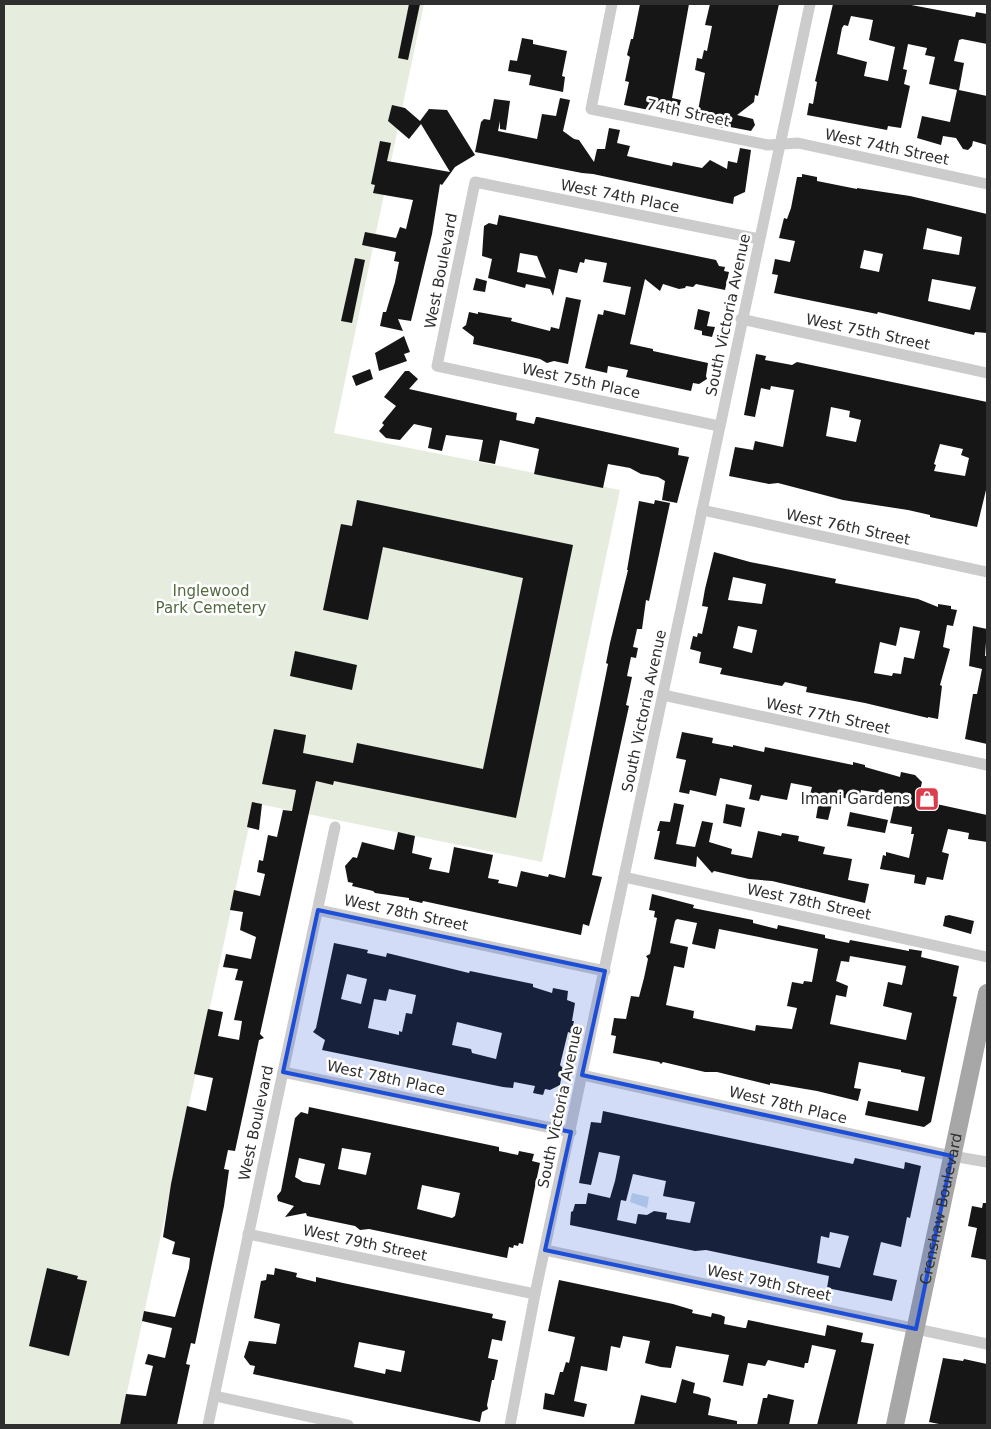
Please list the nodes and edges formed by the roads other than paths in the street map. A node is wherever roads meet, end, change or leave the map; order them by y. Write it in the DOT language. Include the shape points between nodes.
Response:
graph roads {
  1 [pos="612,4"];
  2 [pos="810,4"];
  3 [pos="780,143"];
  4 [pos="475,182"];
  5 [pos="987,184"];
  6 [pos="759,239"];
  7 [pos="741,319"];
  8 [pos="437,366"];
  9 [pos="987,374"];
  10 [pos="719,426"];
  11 [pos="702,510"];
  12 [pos="987,572"];
  13 [pos="664,695"];
  14 [pos="987,765"];
  15 [pos="335,827"];
  16 [pos="624,878"];
  17 [pos="318,910"];
  18 [pos="987,957"];
  19 [pos="605,971"];
  20 [pos="987,993"];
  21 [pos="283,1072"];
  22 [pos="582,1075"];
  23 [pos="571,1132"];
  24 [pos="952,1156"];
  25 [pos="987,1162"];
  26 [pos="248,1234"];
  27 [pos="545,1250"];
  28 [pos="535,1294"];
  29 [pos="916,1329"];
  30 [pos="987,1344"];
  31 [pos="215,1396"];
  32 [pos="208,1425"];
  33 [pos="348,1425"];
  34 [pos="510,1425"];
  35 [pos="895,1425"];
  1 -- 3 [label="street, 74th Street" via="591,109 768,145"];
  2 -- 3 [label="street, South Victoria Avenue"];
  3 -- 5 [label="street, West 74th Street" via="798,143"];
  3 -- 6 [label="street, South Victoria Avenue"];
  4 -- 6 [label="street, West 74th Place"];
  4 -- 8 [label="street, West Boulevard"];
  6 -- 7 [label="street, South Victoria Avenue"];
  7 -- 9 [label="street, West 75th Street"];
  7 -- 10 [label="street, South Victoria Avenue"];
  8 -- 10 [label="street, West 75th Place"];
  10 -- 11 [label="street, South Victoria Avenue"];
  11 -- 12 [label="street, West 76th Street"];
  11 -- 13 [label="street, South Victoria Avenue"];
  13 -- 14 [label="street, West 77th Street"];
  13 -- 16 [label="street, South Victoria Avenue"];
  15 -- 17 [label="street, West Boulevard"];
  16 -- 18 [label="street, West 78th Street"];
  16 -- 19 [label="street, South Victoria Avenue"];
  17 -- 19 [label="street, West 78th Street"];
  17 -- 21 [label="street, West Boulevard"];
  19 -- 22 [label="street, South Victoria Avenue"];
  20 -- 24 [label="main road, Crenshaw Boulevard"];
  21 -- 23 [label="street, West 78th Place"];
  21 -- 26 [label="street, West Boulevard"];
  22 -- 23 [label="street, South Victoria Avenue"];
  22 -- 24 [label="street, West 78th Place"];
  23 -- 27 [label="street, South Victoria Avenue"];
  24 -- 25 [label="street, West 78th Place"];
  24 -- 29 [label="main road, Crenshaw Boulevard"];
  26 -- 28 [label="street, West 79th Street"];
  26 -- 31 [label="street, West Boulevard"];
  27 -- 28 [label="street, South Victoria Avenue"];
  27 -- 29 [label="street, West 79th Street"];
  28 -- 34 [label="street, South Victoria Avenue"];
  29 -- 30 [label="street, West 79th Street"];
  29 -- 35 [label="main road, Crenshaw Boulevard"];
  31 -- 32 [label="street, West Boulevard"];
  31 -- 33 [label="street"];
}
